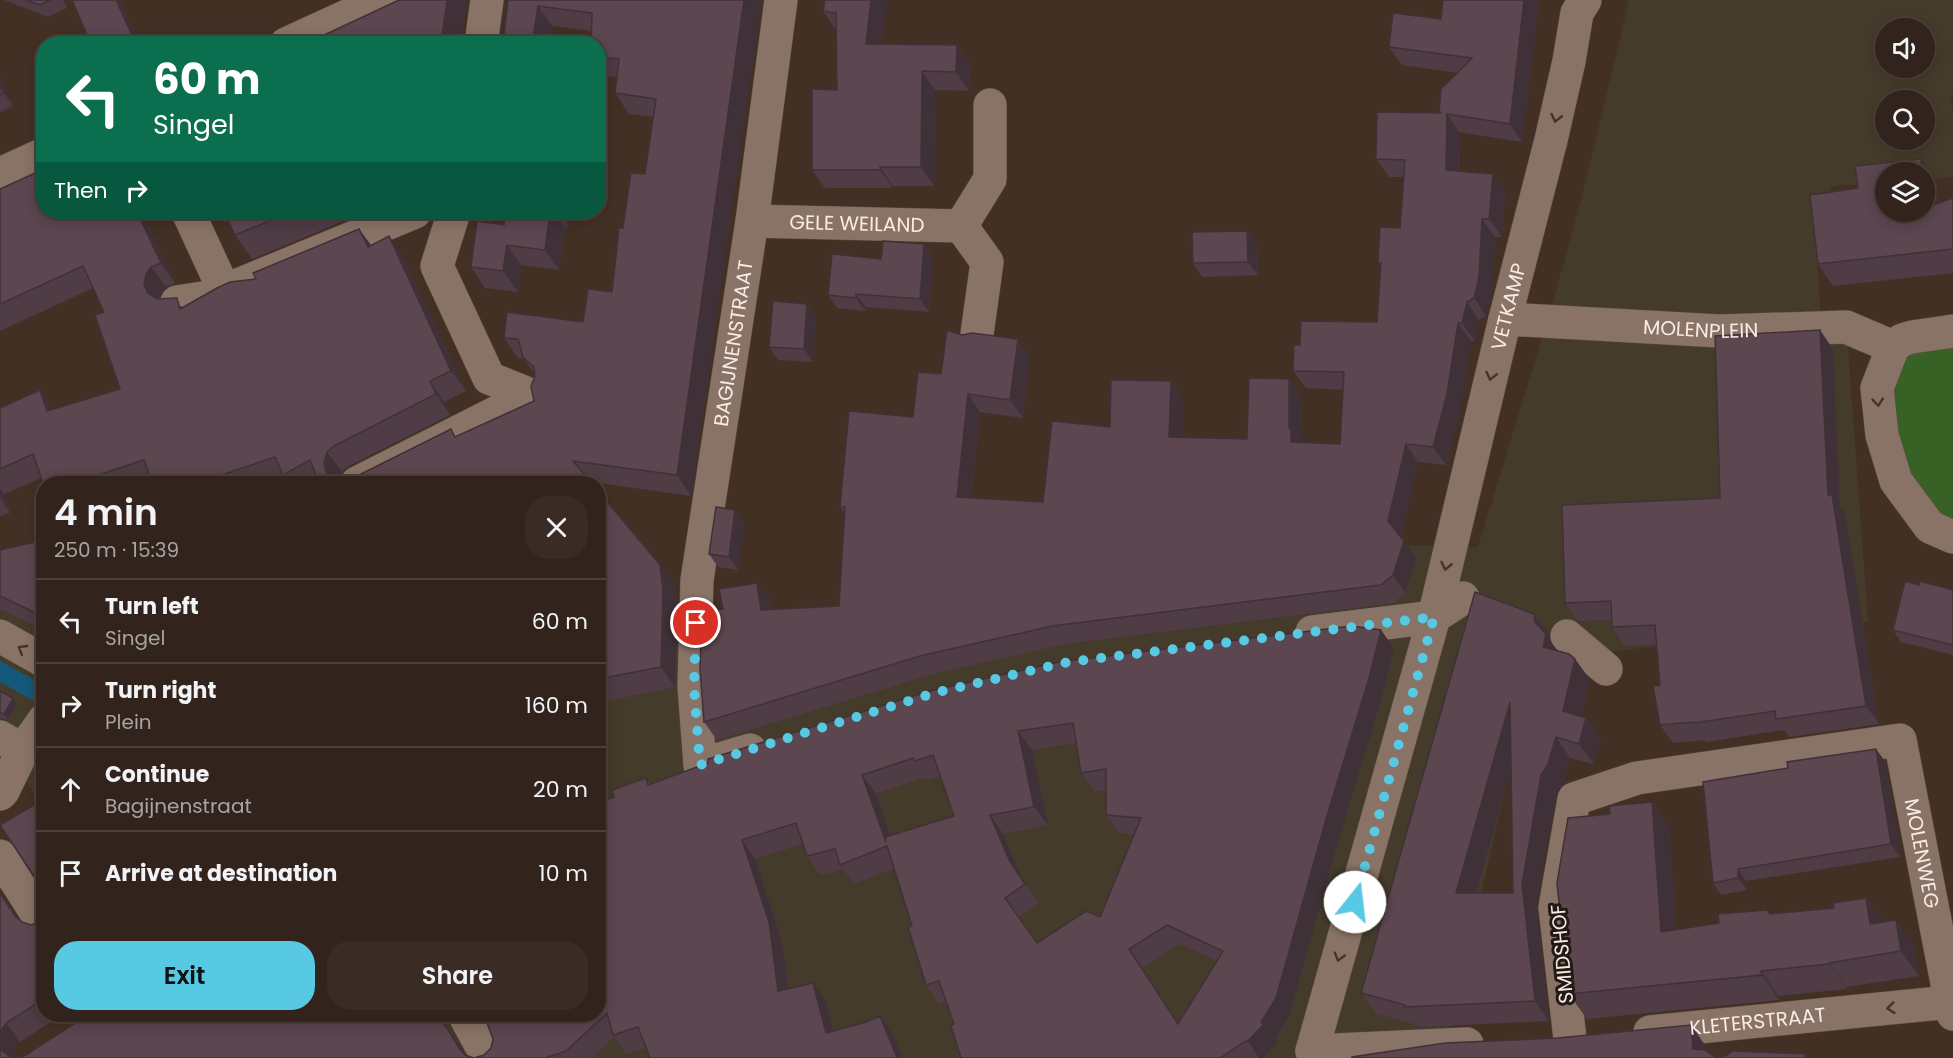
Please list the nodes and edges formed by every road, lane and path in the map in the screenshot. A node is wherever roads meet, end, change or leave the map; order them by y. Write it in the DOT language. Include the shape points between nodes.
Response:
graph roads {
  1 [pos="382,0"];
  2 [pos="487,0"];
  3 [pos="781,0"];
  4 [pos="1585,0"];
  5 [pos="303,36"];
  6 [pos="482,36"];
  7 [pos="990,105"];
  8 [pos="36,158"];
  9 [pos="0,174"];
  10 [pos="191,219"];
  11 [pos="398,219"];
  12 [pos="452,219"];
  13 [pos="752,221"];
  14 [pos="961,226"];
  15 [pos="224,290"];
  16 [pos="177,303"];
  17 [pos="1518,328"];
  18 [pos="1953,331"];
  19 [pos="977,334"];
  20 [pos="1893,347"];
  21 [pos="371,476"];
  22 [pos="1953,537"];
  23 [pos="1463,598"];
  24 [pos="1434,617"];
  25 [pos="0,636"];
  26 [pos="1280,636"];
  27 [pos="1568,636"];
  28 [pos="36,656"];
  29 [pos="1606,669"];
  30 [pos="36,726"];
  31 [pos="1899,740"];
  32 [pos="780,741"];
  33 [pos="12,743"];
  34 [pos="0,794"];
  35 [pos="0,856"];
  36 [pos="36,912"];
  37 [pos="1951,1008"];
  38 [pos="468,1022"];
  39 [pos="1740,1023"];
  40 [pos="1558,1040"];
  41 [pos="1498,1043"];
  42 [pos="1309,1055"];
  43 [pos="488,1058"];
  44 [pos="1733,1058"];
  1 -- 5 [label="street"];
  2 -- 6 [label="street"];
  3 -- 13 [label="street, BAGIJNENSTRAAT"];
  4 -- 17 [label="street, VETKAMP, one-way" via="1577,12"];
  7 -- 14 [label="street" via="990,179"];
  8 -- 9 [label="street"];
  10 -- 15 [label="street"];
  11 -- 15 [label="street"];
  12 -- 21 [label="street" via="437,266 489,378 531,395"];
  13 -- 14 [label="street, GELE WEILAND"];
  13 -- 32 [label="street, BAGIJNENSTRAAT" via="697,580 694,687 700,765"];
  14 -- 19 [label="street" via="987,262"];
  15 -- 16 [label="street"];
  17 -- 20 [label="street, MOLENPLEIN" via="1721,342 1846,327"];
  17 -- 24 [label="street, VETKAMP, one-way"];
  18 -- 20 [label="street" via="1912,337"];
  20 -- 22 [label="street, one-way" via="1877,388 1882,435 1896,481 1930,527"];
  23 -- 24 [label="street"];
  24 -- 26 [label="street"];
  24 -- 42 [label="street, VETKAMP, one-way"];
  28 -- 25 [label="street, one-way"];
  27 -- 29 [label="street"];
  30 -- 33 [label="street"];
  31 -- 37 [label="street, MOLENWEG"];
  31 -- 40 [label="street, SMIDSHOF" via="1637,778 1574,799 1556,907"];
  33 -- 34 [label="street"];
  35 -- 36 [label="street"];
  37 -- 39 [label="street, KLETERSTRAAT, one-way"];
  38 -- 43 [label="street"];
  39 -- 40 [label="street, KLETERSTRAAT"];
  39 -- 44 [label="street"];
  41 -- 42 [label="street"];
}
